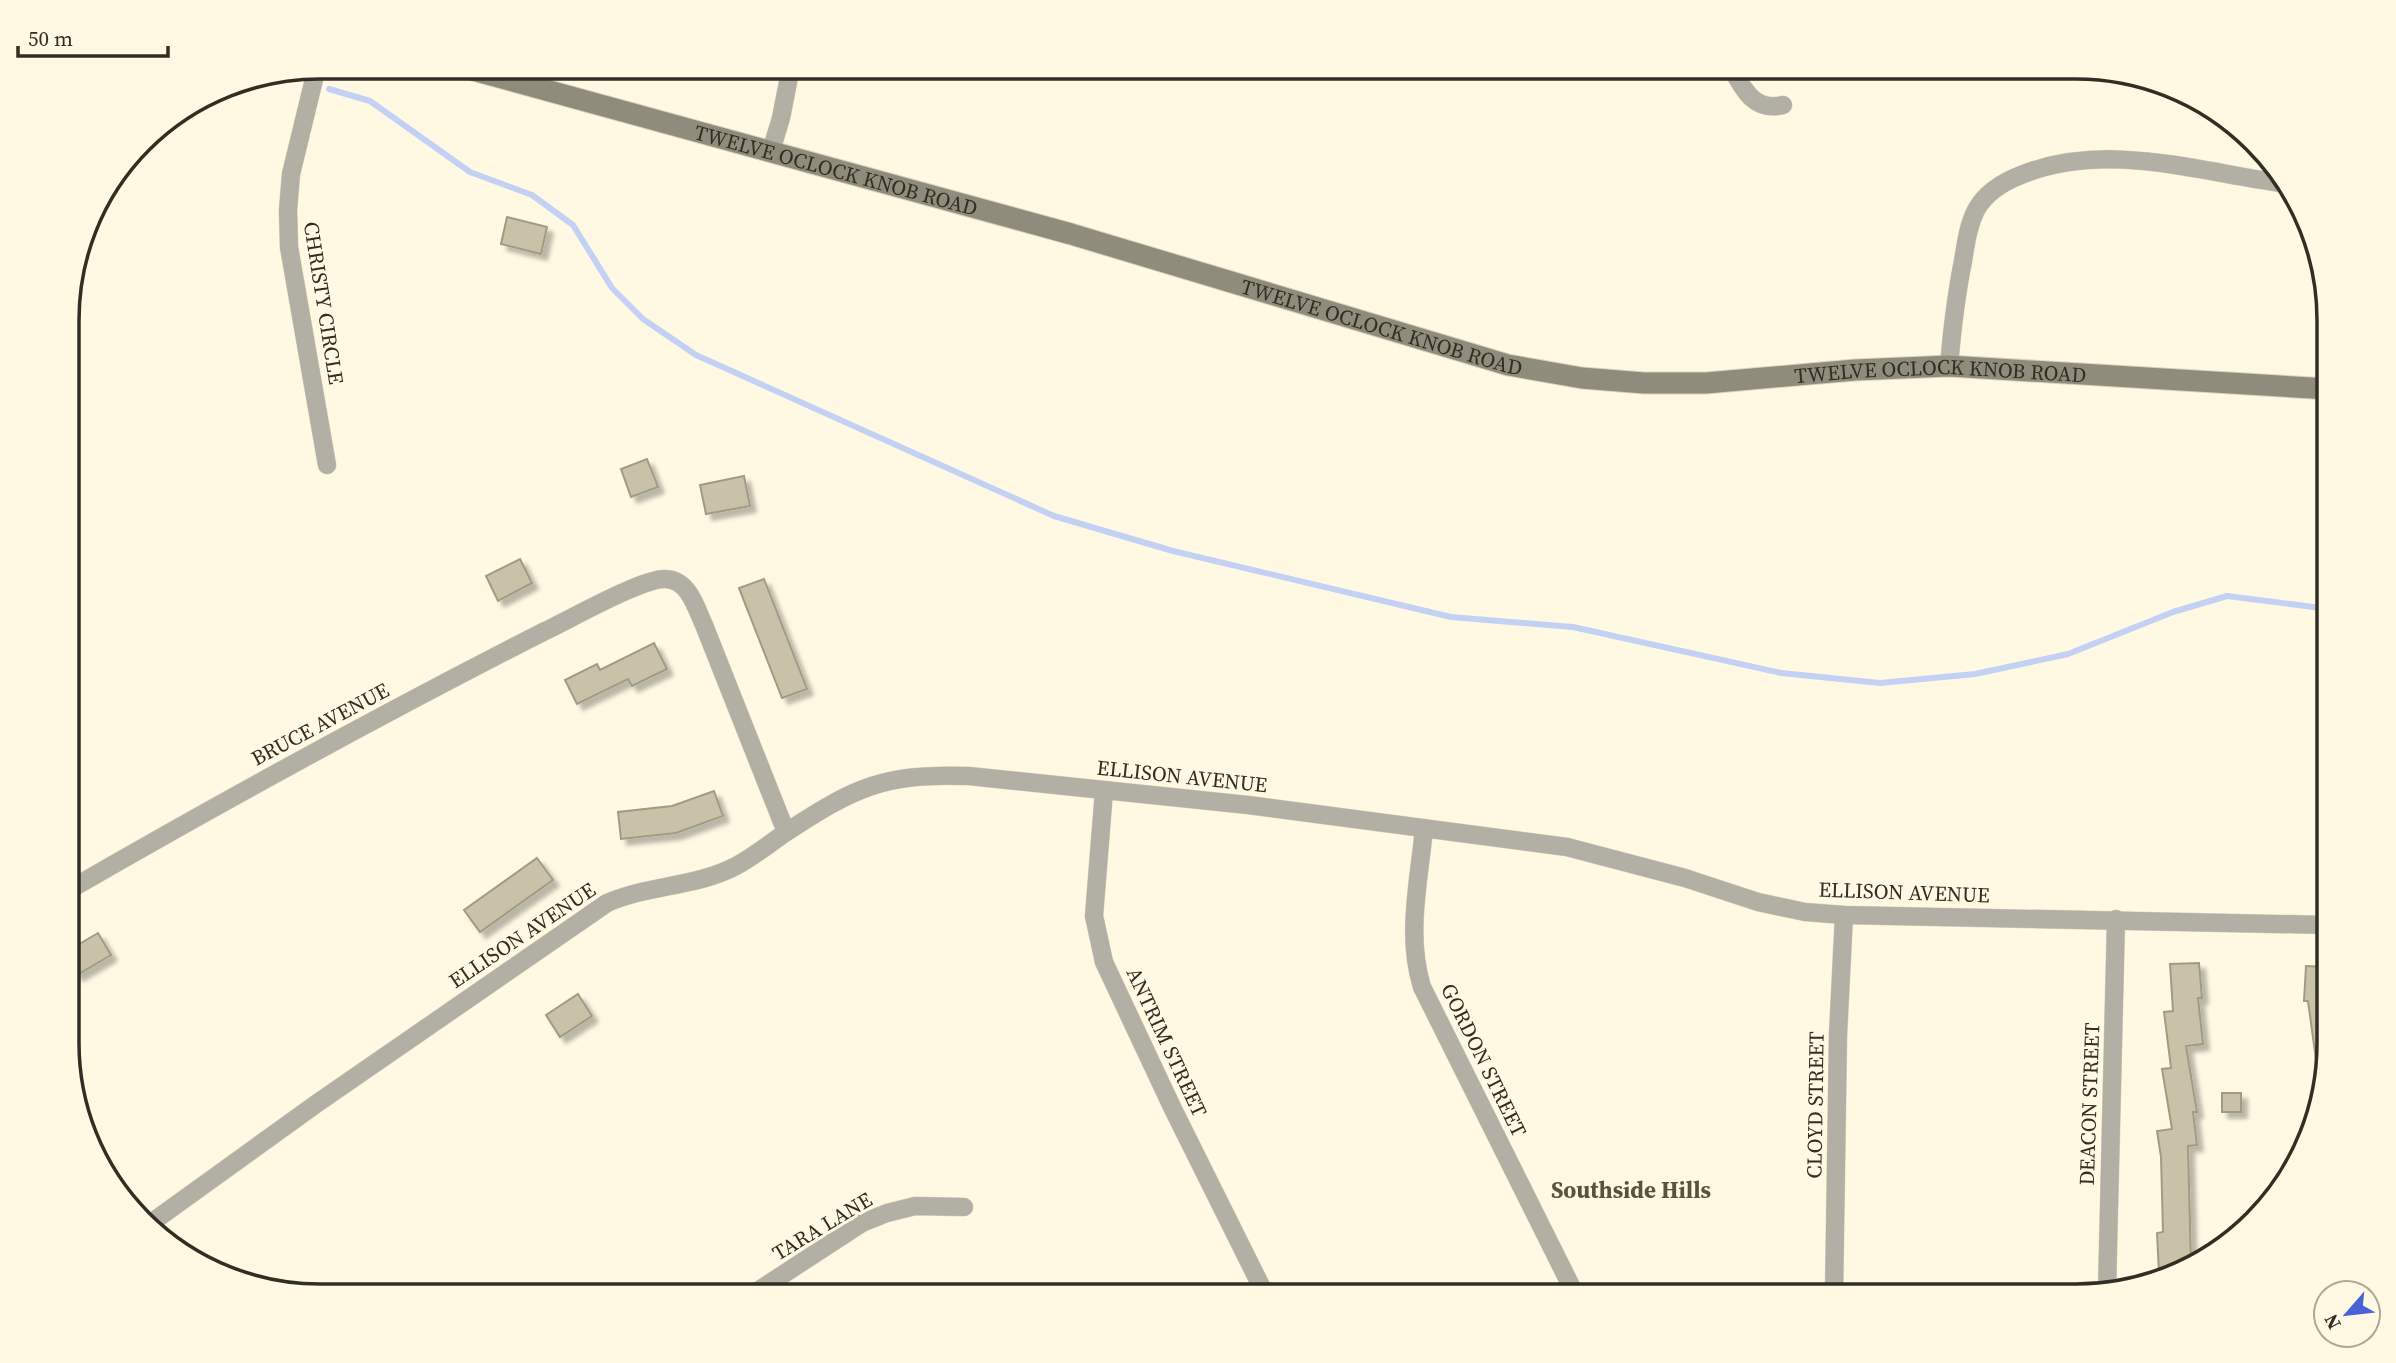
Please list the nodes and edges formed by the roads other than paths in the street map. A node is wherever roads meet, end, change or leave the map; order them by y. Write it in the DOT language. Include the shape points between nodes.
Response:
graph roads {
  1 [pos="314,79"];
  2 [pos="509,79"];
  3 [pos="788,79"];
  4 [pos="1740,79"];
  5 [pos="1783,105"];
  6 [pos="771,151"];
  7 [pos="2273,181"];
  8 [pos="1949,366"];
  9 [pos="2317,388"];
  10 [pos="327,465"];
  11 [pos="1104,791"];
  12 [pos="1424,829"];
  13 [pos="786,832"];
  14 [pos="79,884"];
  15 [pos="1844,915"];
  16 [pos="2116,919"];
  17 [pos="2317,925"];
  18 [pos="964,1207"];
  19 [pos="157,1220"];
  20 [pos="2107,1282"];
  21 [pos="768,1284"];
  22 [pos="1260,1284"];
  23 [pos="1570,1284"];
  24 [pos="1834,1284"];
  1 -- 10 [label="street, CHRISTY CIRCLE" via="291,174 289,247"];
  2 -- 6 [label="street, TWELVE OCLOCK KNOB ROAD"];
  3 -- 6 [label="street"];
  4 -- 5 [label="street" via="1762,106"];
  6 -- 8 [label="street, TWELVE OCLOCK KNOB ROAD" via="1071,234 1508,365 1582,377 1681,383"];
  7 -- 8 [label="street" via="2151,161 2109,159 2068,162 2006,181 1978,206 1970,224 1954,308"];
  8 -- 9 [label="street, TWELVE OCLOCK KNOB ROAD"];
  11 -- 12 [label="street, ELLISON AVENUE"];
  11 -- 13 [label="street, ELLISON AVENUE" via="969,776 896,778 836,800"];
  11 -- 22 [label="street, ANTRIM STREET" via="1094,916 1104,962"];
  12 -- 15 [label="street, ELLISON AVENUE" via="1567,847 1758,902"];
  12 -- 23 [label="street, GORDON STREET" via="1413,943 1419,978"];
  13 -- 14 [label="street, BRUCE AVENUE" via="688,592 680,583 655,579 460,675"];
  13 -- 19 [label="street, ELLISON AVENUE" via="713,876 607,903"];
  15 -- 16 [label="street, ELLISON AVENUE"];
  15 -- 24 [label="street, CLOYD STREET"];
  16 -- 17 [label="street, ELLISON AVENUE"];
  16 -- 20 [label="street, DEACON STREET"];
  18 -- 21 [label="street, TARA LANE" via="915,1206 887,1213 862,1223"];
}
